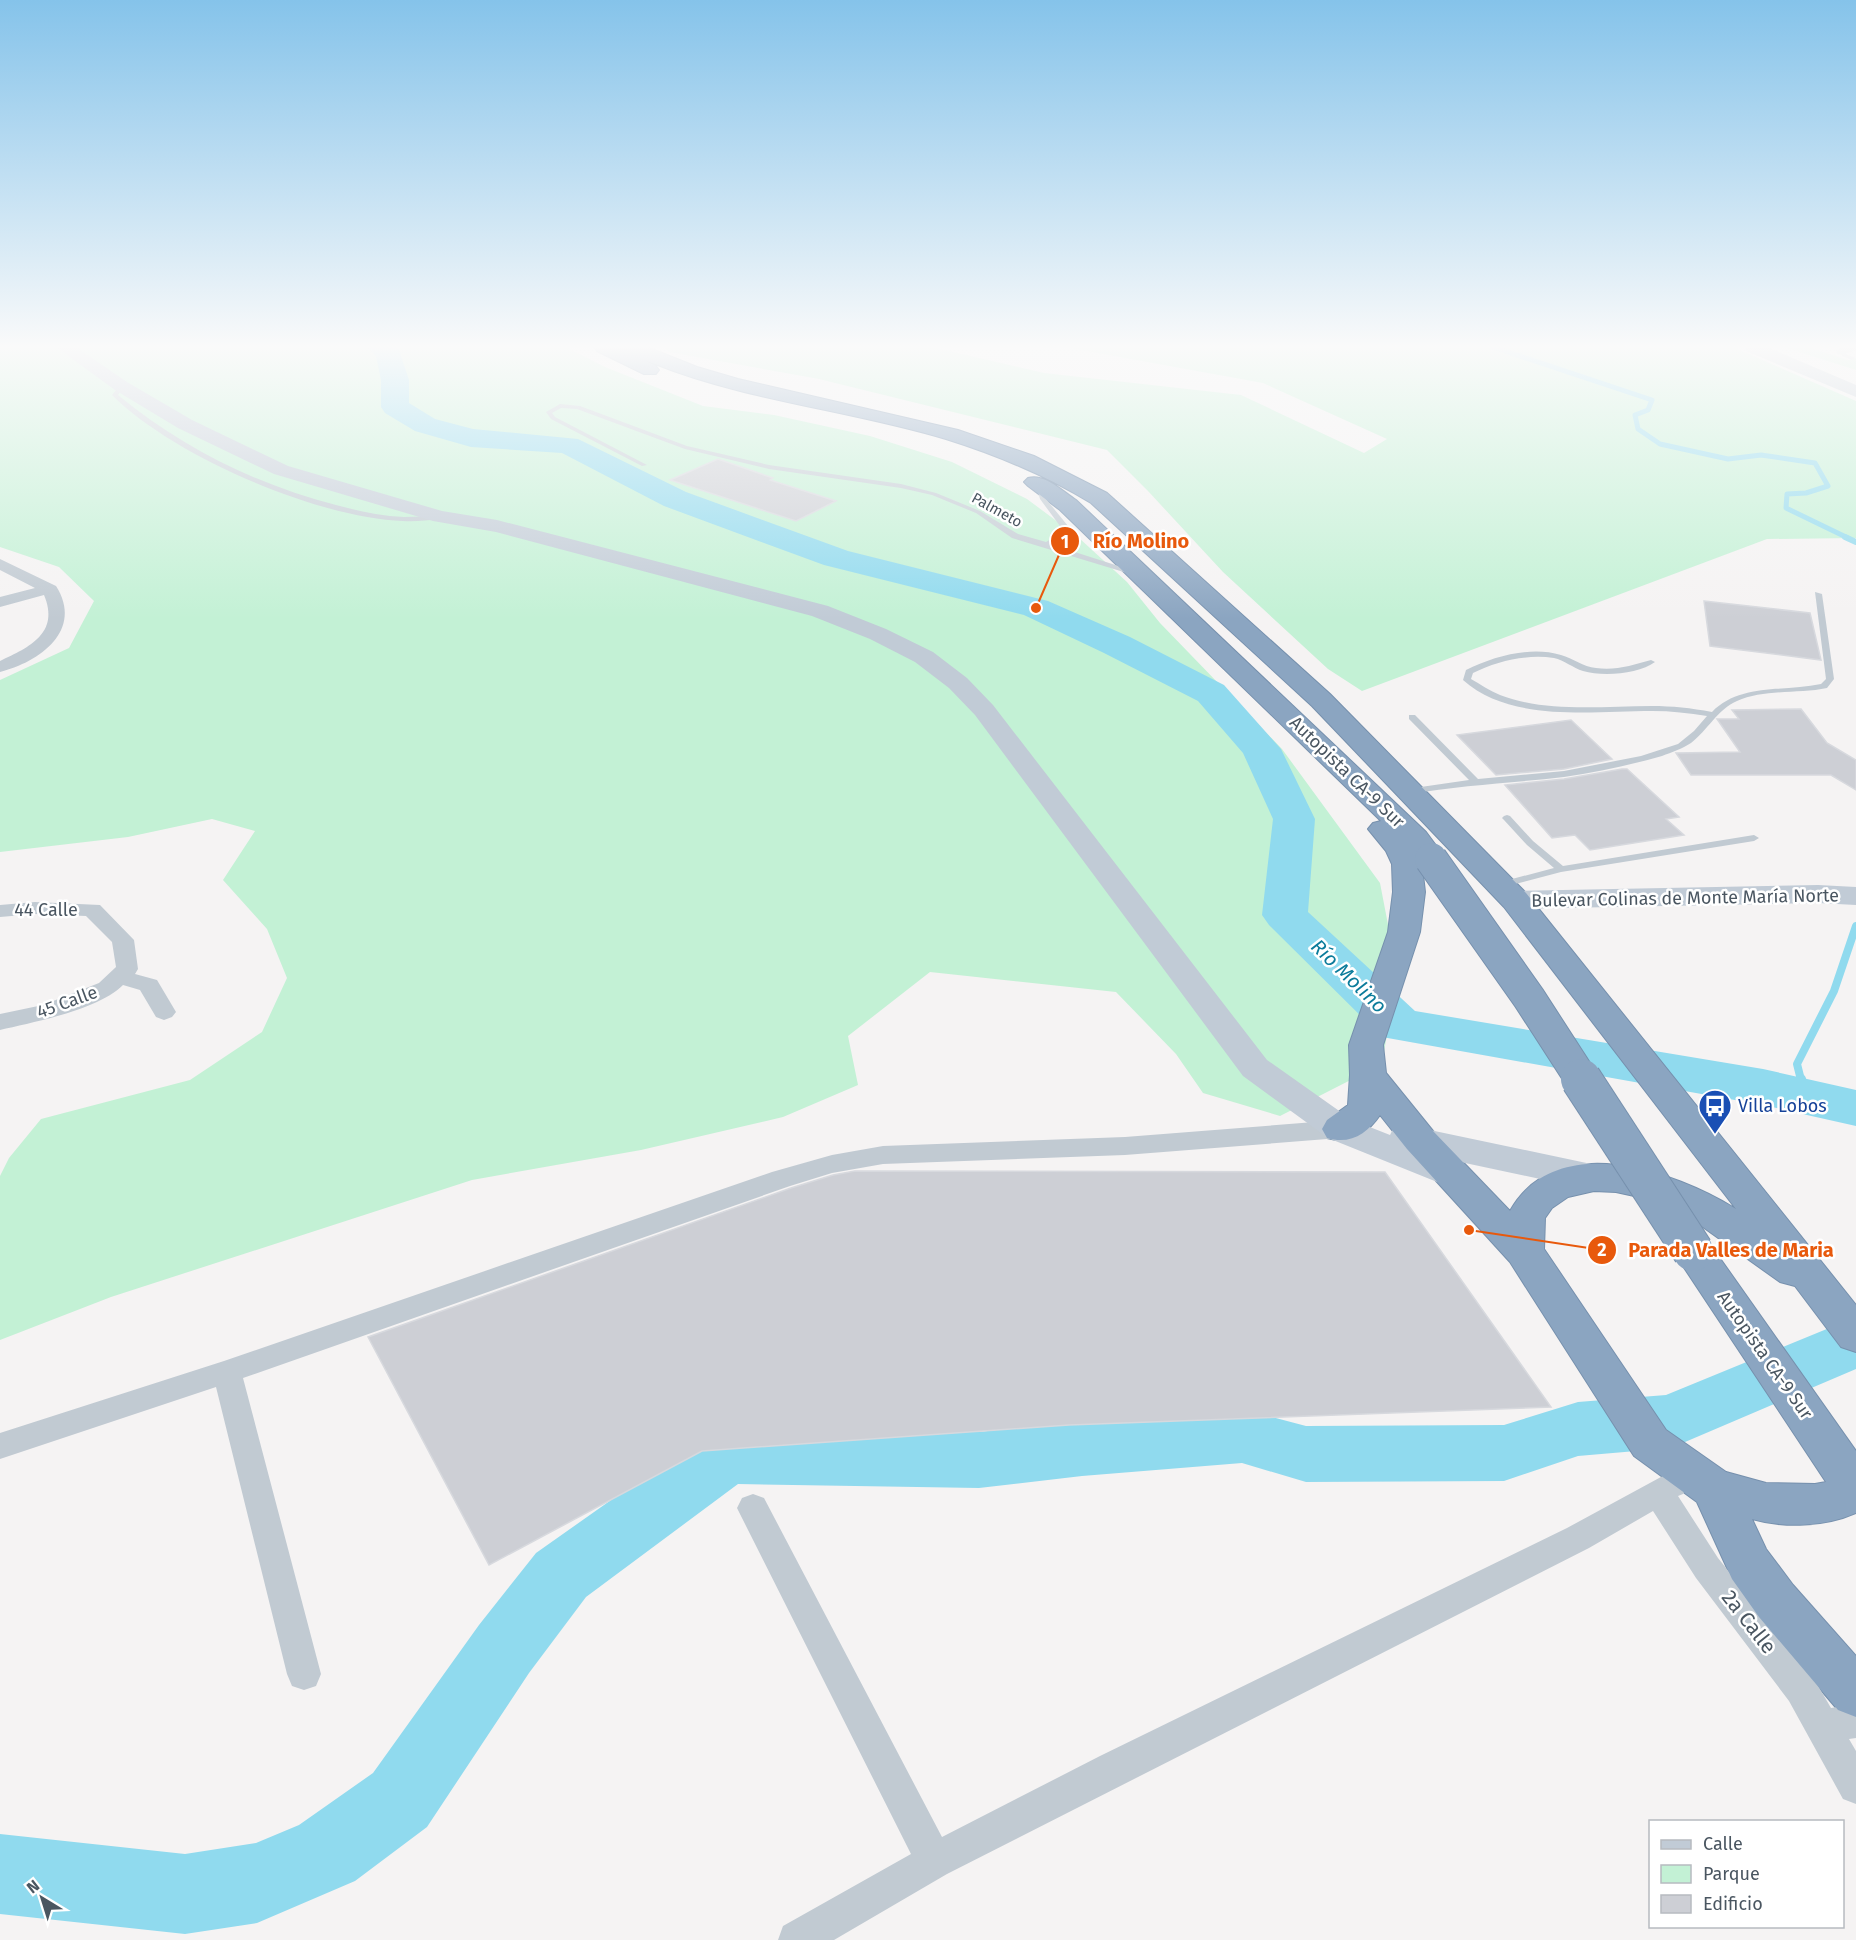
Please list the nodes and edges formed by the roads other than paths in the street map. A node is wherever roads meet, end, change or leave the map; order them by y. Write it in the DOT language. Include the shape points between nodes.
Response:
graph roads {
  1 [pos="213,438"];
  2 [pos="591,438"];
  3 [pos="659,438"];
  4 [pos="908,438"];
  5 [pos="960,438"];
  6 [pos="644,465"];
  7 [pos="1039,483"];
  8 [pos="1047,545"];
  9 [pos="0,564"];
  10 [pos="1143,576"];
  11 [pos="50,588"];
  12 [pos="1818,594"];
  13 [pos="0,602"];
  14 [pos="1651,662"];
  15 [pos="0,667"];
  16 [pos="1715,715"];
  17 [pos="1412,717"];
  18 [pos="1306,732"];
  19 [pos="1474,781"];
  20 [pos="1410,791"];
  21 [pos="1507,818"];
  22 [pos="1754,838"];
  23 [pos="1561,869"];
  24 [pos="1507,892"];
  25 [pos="1852,896"];
  26 [pos="0,910"];
  27 [pos="122,973"];
  28 [pos="164,1012"];
  29 [pos="0,1022"];
  30 [pos="1367,1060"];
  31 [pos="1340,1129"];
  32 [pos="1420,1140"];
  33 [pos="1452,1175"];
  34 [pos="1596,1178"];
  35 [pos="1524,1251"];
  36 [pos="1820,1289"];
  37 [pos="1856,1335"];
  38 [pos="228,1372"];
  39 [pos="0,1446"];
  40 [pos="1688,1484"];
  41 [pos="1856,1489"];
  42 [pos="753,1508"];
  43 [pos="304,1674"];
  44 [pos="1856,1693"];
  45 [pos="1841,1726"];
  46 [pos="1856,1786"];
  47 [pos="934,1861"];
  48 [pos="797,1940"];
  1 -- 31 [label="main road" via="281,470 440,517 497,526 820,611 924,657 958,683 984,710 1255,1068"];
  2 -- 6 [label="lane, Palmeto"];
  3 -- 8 [label="lane, Palmeto" via="769,467 934,494 978,512 1015,536"];
  4 -- 7 [label="highway, Autopista CA-9 Sur" via="959,450"];
  5 -- 20 [label="highway, Autopista CA-9 Sur" via="1034,462 1099,498 1321,700"];
  7 -- 8 [label="lane, Palmeto" via="1043,499 1064,526 1065,534"];
  7 -- 10 [label="highway, Autopista CA-9 Sur"];
  8 -- 10 [label="lane"];
  9 -- 11 [label="street"];
  10 -- 18 [label="highway, Autopista CA-9 Sur"];
  11 -- 13 [label="street"];
  11 -- 15 [label="street" via="59,615 51,636"];
  12 -- 16 [label="lane" via="1830,679 1824,686 1742,697"];
  14 -- 16 [label="lane" via="1606,671 1548,655 1504,658 1469,672 1467,680 1503,701 1526,706 1674,707"];
  16 -- 19 [label="lane" via="1684,745 1672,750 1595,769"];
  17 -- 19 [label="lane"];
  18 -- 30 [label="highway" via="1319,755 1405,856 1409,892 1400,946"];
  18 -- 41 [label="highway, Autopista CA-9 Sur, bridge" via="1415,838 1431,859 1529,998 1693,1251"];
  19 -- 20 [label="lane"];
  20 -- 24 [label="highway, Autopista CA-9 Sur"];
  21 -- 23 [label="lane"];
  22 -- 23 [label="lane"];
  23 -- 24 [label="lane"];
  24 -- 25 [label="main road, Bulevar Colinas de Monte María Norte"];
  24 -- 36 [label="highway, Autopista CA-9 Sur"];
  26 -- 27 [label="street, 44 Calle" via="92,910 123,940"];
  27 -- 28 [label="street" via="149,985"];
  27 -- 29 [label="street, 45 Calle" via="107,988 49,1011"];
  30 -- 31 [label="highway" via="1366,1108"];
  30 -- 32 [label="highway"];
  31 -- 32 [label="main road"];
  31 -- 33 [label="main road"];
  31 -- 38 [label="street" via="1125,1146 883,1155 832,1164"];
  32 -- 33 [label="highway"];
  32 -- 34 [label="main road"];
  33 -- 35 [label="highway"];
  34 -- 35 [label="highway" via="1550,1189 1535,1202 1526,1218"];
  34 -- 36 [label="highway" via="1636,1181 1695,1203"];
  35 -- 40 [label="highway" via="1650,1443"];
  36 -- 37 [label="highway, Autopista CA-9 Sur"];
  38 -- 39 [label="street"];
  38 -- 43 [label="street"];
  40 -- 41 [label="highway" via="1766,1503 1791,1505 1837,1500"];
  40 -- 44 [label="highway" via="1776,1601"];
  40 -- 45 [label="street, 2a Calle" via="1707,1568 1801,1689"];
  40 -- 47 [label="street"];
  42 -- 47 [label="street"];
  45 -- 46 [label="street, 2a Calle"];
  47 -- 48 [label="street"];
}
